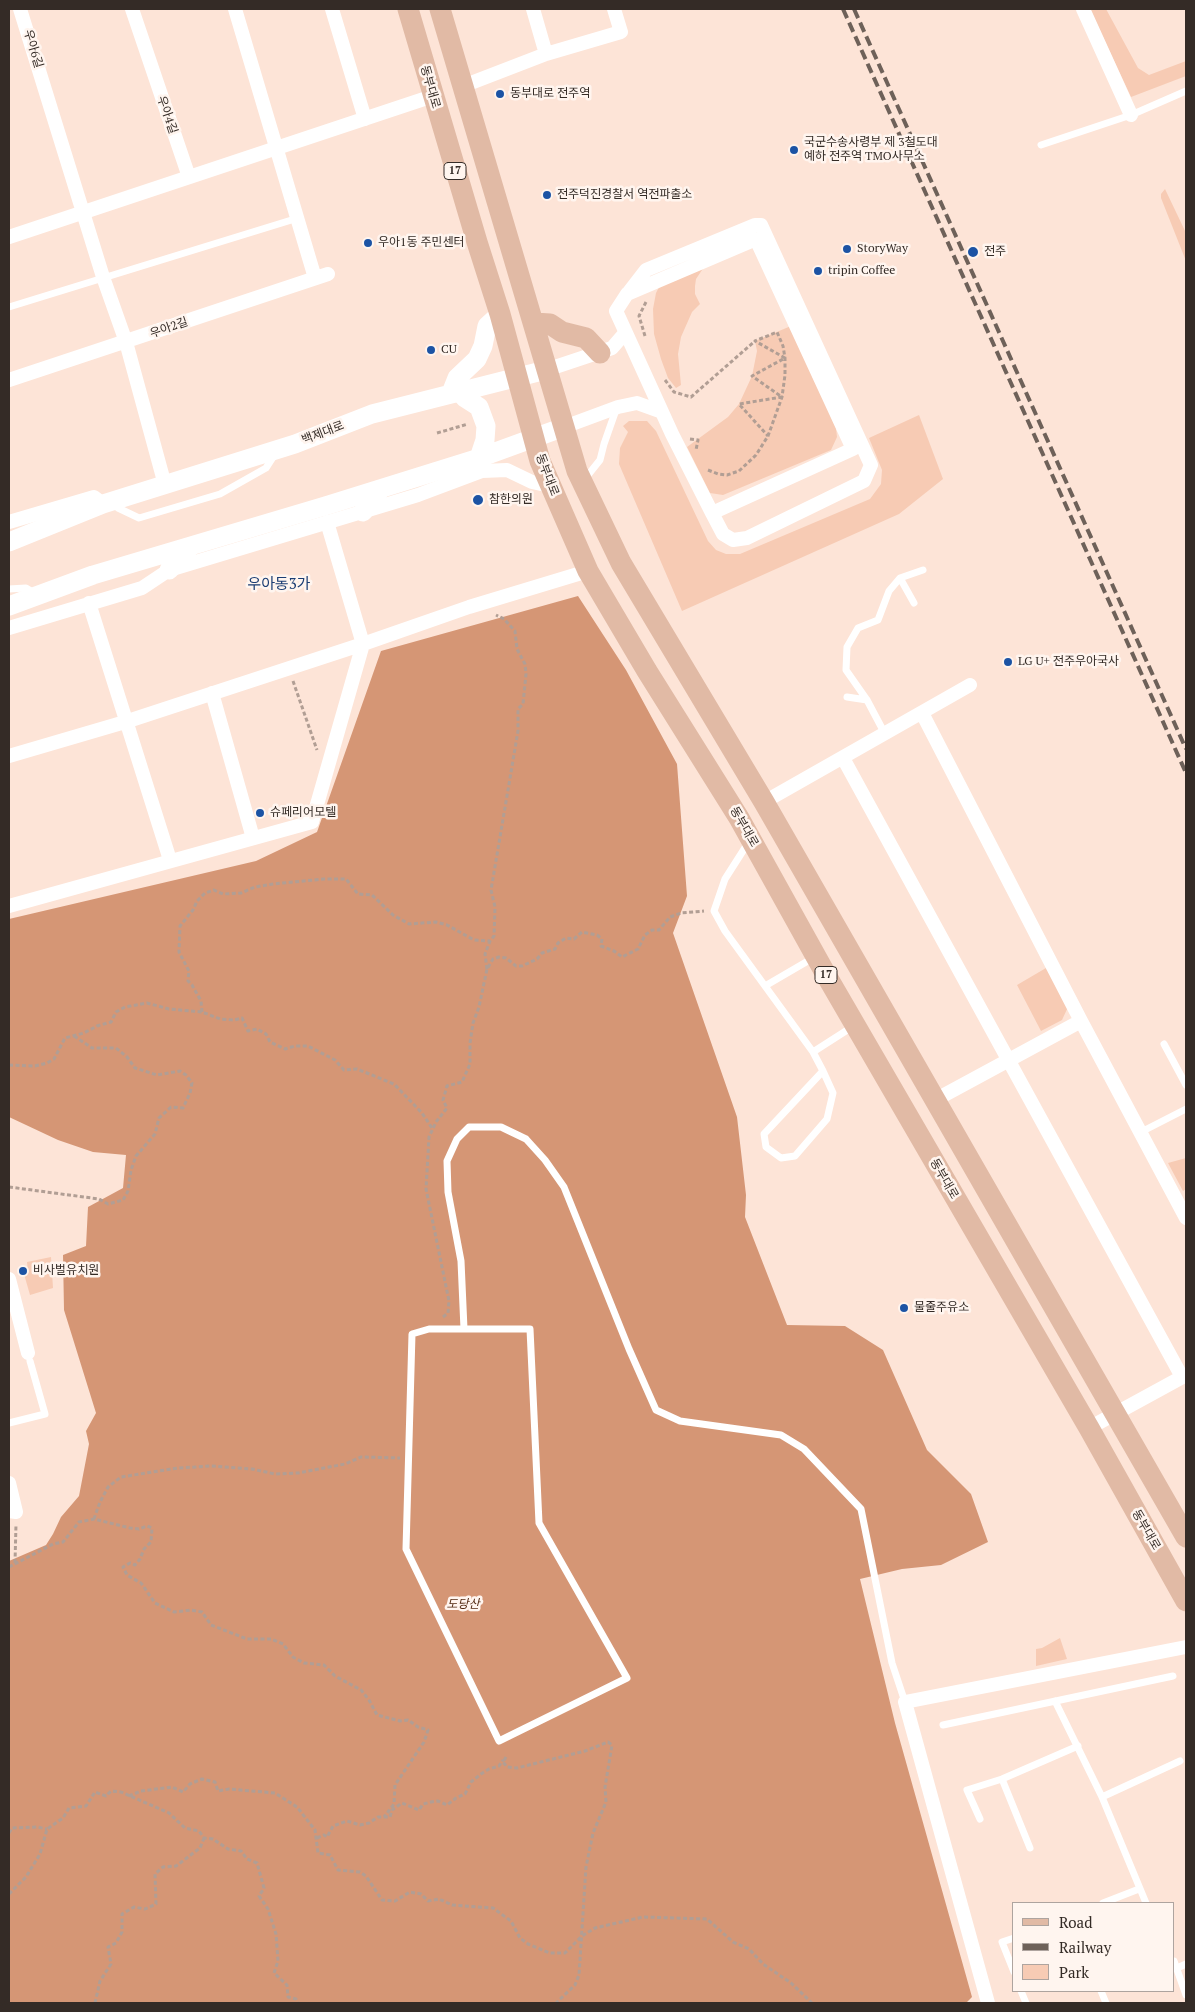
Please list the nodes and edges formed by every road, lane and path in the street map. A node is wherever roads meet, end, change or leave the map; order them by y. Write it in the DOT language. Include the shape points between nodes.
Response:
graph roads {
  1 [pos="20,9"];
  2 [pos="132,9"];
  3 [pos="235,9"];
  4 [pos="332,9"];
  5 [pos="408,9"];
  6 [pos="440,9"];
  7 [pos="533,9"];
  8 [pos="614,9"];
  9 [pos="1083,9"];
  10 [pos="546,54"];
  11 [pos="462,86"];
  12 [pos="1186,91"];
  13 [pos="433,96"];
  14 [pos="1131,115"];
  15 [pos="365,119"];
  16 [pos="1041,145"];
  17 [pos="277,148"];
  18 [pos="189,177"];
  19 [pos="83,212"];
  20 [pos="298,218"];
  21 [pos="9,237"];
  22 [pos="103,278"];
  23 [pos="627,294"];
  24 [pos="646,300"];
  25 [pos="9,307"];
  26 [pos="500,314"];
  27 [pos="534,323"];
  28 [pos="625,333"];
  29 [pos="755,341"];
  30 [pos="126,342"];
  31 [pos="647,342"];
  32 [pos="600,353"];
  33 [pos="785,358"];
  34 [pos="546,370"];
  35 [pos="659,374"];
  36 [pos="517,377"];
  37 [pos="9,380"];
  38 [pos="455,392"];
  39 [pos="782,397"];
  40 [pos="618,407"];
  41 [pos="662,412"];
  42 [pos="475,421"];
  43 [pos="564,427"];
  44 [pos="437,434"];
  45 [pos="768,436"];
  46 [pos="533,438"];
  47 [pos="674,438"];
  48 [pos="278,449"];
  49 [pos="479,458"];
  50 [pos="697,458"];
  51 [pos="705,468"];
  52 [pos="582,482"];
  53 [pos="165,485"];
  54 [pos="550,486"];
  55 [pos="384,488"];
  56 [pos="418,495"];
  57 [pos="107,502"];
  58 [pos="363,512"];
  59 [pos="712,512"];
  60 [pos="9,522"];
  61 [pos="328,522"];
  62 [pos="9,542"];
  63 [pos="192,546"];
  64 [pos="223,554"];
  65 [pos="169,570"];
  66 [pos="923,570"];
  67 [pos="588,571"];
  68 [pos="900,578"];
  69 [pos="9,589"];
  70 [pos="37,595"];
  71 [pos="914,602"];
  72 [pos="89,603"];
  73 [pos="9,606"];
  74 [pos="468,607"];
  75 [pos="9,628"];
  76 [pos="363,644"];
  77 [pos="289,668"];
  78 [pos="970,685"];
  79 [pos="212,693"];
  80 [pos="847,697"];
  81 [pos="867,700"];
  82 [pos="922,713"];
  83 [pos="125,722"];
  84 [pos="885,734"];
  85 [pos="9,756"];
  86 [pos="843,758"];
  87 [pos="326,776"];
  88 [pos="764,802"];
  89 [pos="253,838"];
  90 [pos="751,838"];
  91 [pos="170,860"];
  92 [pos="9,906"];
  93 [pos="714,911"];
  94 [pos="490,941"];
  95 [pos="816,956"];
  96 [pos="487,970"];
  97 [pos="765,986"];
  98 [pos="202,1012"];
  99 [pos="1081,1021"];
  100 [pos="855,1025"];
  101 [pos="73,1036"];
  102 [pos="1164,1044"];
  103 [pos="813,1052"];
  104 [pos="1008,1059"];
  105 [pos="9,1064"];
  106 [pos="823,1071"];
  107 [pos="1186,1085"];
  108 [pos="935,1100"];
  109 [pos="1186,1109"];
  110 [pos="433,1129"];
  111 [pos="1141,1132"];
  112 [pos="9,1187"];
  113 [pos="1186,1218"];
  114 [pos="9,1279"];
  115 [pos="464,1328"];
  116 [pos="429,1329"];
  117 [pos="29,1357"];
  118 [pos="1184,1376"];
  119 [pos="1115,1415"];
  120 [pos="9,1422"];
  121 [pos="1089,1428"];
  122 [pos="408,1458"];
  123 [pos="9,1483"];
  124 [pos="13,1512"];
  125 [pos="94,1519"];
  126 [pos="1186,1537"];
  127 [pos="15,1563"];
  128 [pos="9,1567"];
  129 [pos="1186,1601"];
  130 [pos="1186,1648"];
  131 [pos="1173,1676"];
  132 [pos="1055,1701"];
  133 [pos="905,1702"];
  134 [pos="943,1725"];
  135 [pos="1078,1746"];
  136 [pos="1180,1760"];
  137 [pos="1002,1779"];
  138 [pos="129,1796"];
  139 [pos="1102,1797"];
  140 [pos="384,1817"];
  141 [pos="980,1819"];
  142 [pos="47,1829"];
  143 [pos="9,1833"];
  144 [pos="204,1838"];
  145 [pos="317,1838"];
  146 [pos="1030,1848"];
  147 [pos="1139,1889"];
  148 [pos="9,1894"];
  149 [pos="1106,1902"];
  150 [pos="1146,1902"];
  151 [pos="582,1936"];
  152 [pos="1012,1939"];
  153 [pos="1175,1963"];
  154 [pos="1186,1964"];
  155 [pos="1012,1967"];
  156 [pos="1177,1968"];
  157 [pos="1186,1996"];
  158 [pos="96,2003"];
  159 [pos="298,2003"];
  160 [pos="556,2003"];
  161 [pos="812,2003"];
  162 [pos="988,2003"];
  1 -- 19 [label="street, 우아6길"];
  2 -- 18 [label="street, 우아4길"];
  3 -- 17 [label="street"];
  4 -- 15 [label="street"];
  5 -- 13 [label="main road, 동부대로 / 17"];
  6 -- 11 [label="main road, 17"];
  7 -- 10 [label="street"];
  8 -- 10 [label="street" via="622,32"];
  9 -- 14 [label="street"];
  10 -- 11 [label="street"];
  11 -- 27 [label="main road, 17"];
  12 -- 14 [label="lane"];
  13 -- 15 [label="street"];
  13 -- 26 [label="main road, 동부대로 / 17"];
  14 -- 16 [label="lane"];
  15 -- 17 [label="street"];
  17 -- 18 [label="street"];
  17 -- 20 [label="street"];
  18 -- 19 [label="street"];
  19 -- 21 [label="street"];
  19 -- 22 [label="street"];
  20 -- 22 [label="lane"];
  20 -- 30 [label="street, 우아2길" via="322,276"];
  22 -- 25 [label="lane"];
  22 -- 30 [label="street"];
  23 -- 28 [label="street" via="616,312"];
  23 -- 59 [label="street" via="756,239 854,449"];
  23 -- 59 [label="street" via="646,270 761,225 871,465 864,481 747,538 733,540 723,534"];
  24 -- 31 [label="path" via="639,316"];
  26 -- 36 [label="main road, 동부대로 / 17"];
  26 -- 38 [label="street" via="487,326 483,346 458,378"];
  27 -- 32 [label="main road" via="550,324 562,332 586,338"];
  27 -- 34 [label="main road, 17"];
  28 -- 32 [label="street" via="612,348"];
  28 -- 41 [label="street"];
  29 -- 33 [label="path"];
  29 -- 33 [label="path" via="777,332"];
  29 -- 35 [label="path" via="691,397 674,392"];
  30 -- 37 [label="street, 우아2길"];
  30 -- 53 [label="street"];
  32 -- 34 [label="street"];
  33 -- 39 [label="path"];
  33 -- 39 [label="path" via="752,376"];
  34 -- 36 [label="street, 백제대로"];
  34 -- 43 [label="main road, 17"];
  36 -- 38 [label="street, 백제대로"];
  36 -- 46 [label="main road, 동부대로 / 17"];
  38 -- 48 [label="street, 백제대로" via="372,414"];
  38 -- 49 [label="street" via="479,407 486,426"];
  39 -- 45 [label="path"];
  39 -- 45 [label="path" via="738,404"];
  40 -- 41 [label="street" via="636,403"];
  40 -- 43 [label="street"];
  40 -- 52 [label="lane" via="600,460"];
  41 -- 47 [label="street"];
  42 -- 44 [label="path"];
  43 -- 46 [label="street"];
  43 -- 52 [label="main road, 17"];
  45 -- 51 [label="path" via="740,471 727,475"];
  46 -- 49 [label="street"];
  46 -- 54 [label="main road, 동부대로 / 17"];
  47 -- 50 [label="path" via="698,440"];
  47 -- 59 [label="street"];
  48 -- 53 [label="street, 백제대로"];
  48 -- 57 [label="lane" via="266,468 220,494 139,518"];
  49 -- 55 [label="street"];
  52 -- 88 [label="main road, 17" via="621,563"];
  53 -- 57 [label="street, 백제대로"];
  54 -- 56 [label="street" via="532,482 507,470 482,472"];
  54 -- 67 [label="main road, 동부대로 / 17"];
  55 -- 56 [label="street"];
  55 -- 58 [label="street"];
  55 -- 63 [label="street"];
  56 -- 58 [label="street"];
  57 -- 60 [label="street, 백제대로" via="94,497"];
  57 -- 62 [label="street, 백제대로"];
  58 -- 61 [label="street"];
  61 -- 64 [label="street"];
  61 -- 76 [label="street"];
  63 -- 64 [label="street"];
  63 -- 65 [label="street"];
  63 -- 70 [label="street" via="93,574"];
  64 -- 65 [label="street"];
  65 -- 72 [label="street" via="142,588"];
  66 -- 68 [label="lane"];
  67 -- 74 [label="street"];
  67 -- 90 [label="main road, 동부대로 / 17"];
  68 -- 71 [label="lane"];
  68 -- 81 [label="lane" via="890,591 878,620 858,628 847,647 846,670"];
  69 -- 70 [label="lane" via="26,588"];
  70 -- 73 [label="street"];
  72 -- 75 [label="street"];
  72 -- 83 [label="street"];
  74 -- 76 [label="street"];
  74 -- 94 [label="path" via="504,618 515,631 517,649 526,674 491,890 495,907 494,936"];
  76 -- 77 [label="street"];
  76 -- 87 [label="street"];
  77 -- 79 [label="street"];
  77 -- 87 [label="path"];
  78 -- 82 [label="street"];
  79 -- 83 [label="street"];
  79 -- 89 [label="street"];
  80 -- 81 [label="lane"];
  81 -- 84 [label="lane"];
  82 -- 84 [label="street"];
  82 -- 99 [label="street"];
  83 -- 85 [label="street"];
  83 -- 91 [label="street"];
  84 -- 86 [label="street"];
  86 -- 88 [label="street"];
  86 -- 104 [label="street"];
  87 -- 89 [label="street" via="312,822"];
  88 -- 108 [label="main road, 17"];
  89 -- 91 [label="street"];
  90 -- 93 [label="lane" via="725,879"];
  90 -- 95 [label="main road, 동부대로 / 17"];
  91 -- 92 [label="street"];
  93 -- 96 [label="path" via="670,917 659,930 645,935 638,949 622,957 601,946 602,938 597,934 582,932 574,939 566,938 530,963 516,966 499,957 493,959"];
  93 -- 97 [label="lane"];
  94 -- 96 [label="path" via="485,954"];
  94 -- 98 [label="path" via="474,940 436,922 409,924 393,915 372,895 358,894 346,880 274,884 242,893 224,894 214,890 197,901 180,926 179,952 189,971 188,981 201,1001"];
  95 -- 97 [label="lane"];
  95 -- 100 [label="main road, 동부대로 / 17"];
  96 -- 110 [label="path" via="480,1007 472,1023 470,1064 462,1082 446,1086 443,1100 447,1108"];
  97 -- 103 [label="lane"];
  98 -- 101 [label="path" via="147,1003 125,1007 116,1012 111,1022"];
  98 -- 110 [label="path" via="220,1019 242,1018 248,1031 257,1029 266,1034 270,1042 284,1049 308,1046 335,1060 344,1070 357,1069 394,1084"];
  99 -- 104 [label="street"];
  99 -- 111 [label="street"];
  100 -- 103 [label="lane"];
  100 -- 121 [label="main road, 동부대로 / 17"];
  101 -- 105 [label="path" via="65,1038 54,1059 47,1064"];
  101 -- 112 [label="path" via="92,1048 116,1048 135,1068 157,1075 180,1071 192,1083 190,1094 183,1108 171,1107 159,1118 154,1134 136,1156 123,1200 108,1204 99,1199"];
  102 -- 107 [label="lane"];
  103 -- 106 [label="lane"];
  104 -- 108 [label="street"];
  104 -- 118 [label="street"];
  106 -- 106 [label="lane" via="833,1093 827,1119 795,1156 781,1158 766,1147 764,1134"];
  108 -- 119 [label="main road, 17"];
  109 -- 111 [label="lane"];
  110 -- 116 [label="path" via="426,1190 449,1301 448,1314"];
  111 -- 113 [label="street"];
  114 -- 117 [label="street"];
  115 -- 116 [label="lane"];
  115 -- 122 [label="lane" via="530,1329 539,1523 628,1678 499,1741 406,1549"];
  115 -- 133 [label="lane" via="461,1261 448,1192 447,1160 469,1127 501,1127 526,1139 564,1186 628,1349 656,1410 680,1421 781,1435 804,1449 861,1509 892,1663"];
  116 -- 122 [label="lane" via="412,1334"];
  117 -- 120 [label="lane" via="45,1414"];
  118 -- 119 [label="street"];
  119 -- 121 [label="street"];
  119 -- 126 [label="main road, 17"];
  121 -- 129 [label="main road, 동부대로 / 17"];
  122 -- 125 [label="path" via="361,1457 345,1464 275,1474 211,1466 121,1477 108,1487"];
  123 -- 124 [label="street"];
  124 -- 127 [label="path"];
  125 -- 127 [label="path" via="79,1522 64,1542"];
  125 -- 140 [label="path" via="130,1528 152,1528 151,1542 140,1559 135,1565 130,1563 123,1567 127,1576 141,1583 155,1603 174,1612 202,1612 211,1625 247,1639 271,1639 283,1644 304,1663 324,1665 335,1676 361,1690 377,1715 408,1720 428,1730 424,1742 395,1785 394,1804"];
  127 -- 128 [label="path"];
  130 -- 133 [label="street"];
  131 -- 132 [label="lane"];
  132 -- 134 [label="lane"];
  132 -- 135 [label="lane"];
  133 -- 162 [label="street"];
  135 -- 137 [label="lane"];
  135 -- 139 [label="lane"];
  136 -- 139 [label="lane"];
  137 -- 141 [label="lane" via="967,1790"];
  137 -- 146 [label="lane"];
  138 -- 142 [label="path" via="122,1792 111,1791 106,1796 95,1792 86,1806 69,1808 63,1818"];
  138 -- 144 [label="path" via="169,1813 185,1828 199,1831"];
  138 -- 145 [label="path" via="172,1787 183,1792 190,1784 202,1779 214,1782 218,1791 275,1793 297,1807 315,1830"];
  139 -- 147 [label="lane"];
  140 -- 145 [label="path" via="360,1825 347,1821 333,1826 327,1837"];
  140 -- 151 [label="path" via="390,1817 392,1810 402,1803 418,1810 424,1804 438,1801 447,1806 465,1794 471,1782 489,1768 498,1766 506,1757 503,1762 507,1767 516,1768 585,1752 611,1742 606,1802 593,1833 586,1867"];
  142 -- 143 [label="path" via="12,1828"];
  142 -- 148 [label="path" via="40,1854 26,1877"];
  144 -- 158 [label="path" via="200,1848 176,1866 163,1867 155,1874 156,1904 145,1909 134,1907 122,1914 122,1932 116,1943 108,1947 111,1964 100,1981"];
  144 -- 159 [label="path" via="241,1851 258,1863 264,1888 259,1896 268,1909 276,1934 278,1961 274,1973 287,1985 288,1997"];
  145 -- 151 [label="path" via="318,1853 330,1856 338,1870 360,1872 366,1876 382,1900 395,1901 410,1892 421,1894 428,1901 439,1899 452,1905 494,1908 511,1921 520,1938 550,1953 565,1953"];
  147 -- 149 [label="lane"];
  147 -- 150 [label="lane"];
  151 -- 160 [label="path" via="575,1986"];
  151 -- 161 [label="path" via="595,1928 643,1917 708,1919"];
  152 -- 155 [label="lane" via="1002,1942"];
  153 -- 156 [label="lane"];
  154 -- 156 [label="lane"];
  156 -- 157 [label="lane"];
}
